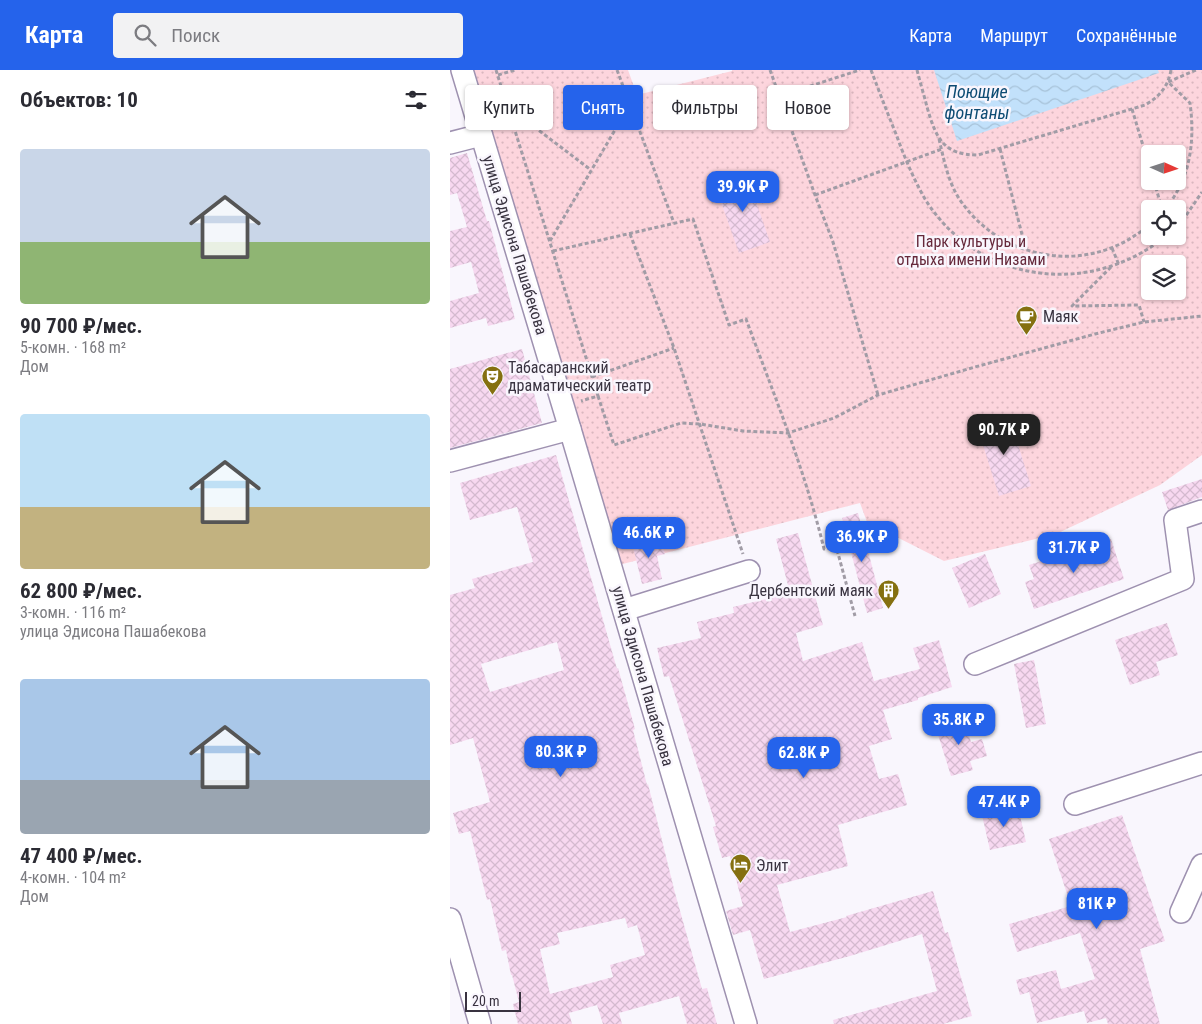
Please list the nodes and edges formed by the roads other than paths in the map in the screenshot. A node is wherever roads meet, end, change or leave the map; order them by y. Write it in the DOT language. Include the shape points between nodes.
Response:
graph roads {
  1 [pos="462,70"];
  2 [pos="481,134"];
  3 [pos="450,142"];
  4 [pos="570,429"];
  5 [pos="450,461"];
  6 [pos="1202,511"];
  7 [pos="750,571"];
  8 [pos="624,610"];
  9 [pos="975,664"];
  10 [pos="1202,763"];
  11 [pos="1075,804"];
  12 [pos="1202,865"];
  13 [pos="1181,912"];
  14 [pos="450,919"];
  15 [pos="480,1024"];
  16 [pos="746,1024"];
  1 -- 2 [label="street, улица Эдисона Пашабекова"];
  2 -- 3 [label="street"];
  2 -- 4 [label="street, улица Эдисона Пашабекова"];
  4 -- 5 [label="street"];
  4 -- 8 [label="street, улица Эдисона Пашабекова"];
  6 -- 9 [label="street" via="1175,520 1183,578"];
  7 -- 8 [label="street"];
  8 -- 16 [label="street, улица Эдисона Пашабекова"];
  10 -- 11 [label="street"];
  12 -- 13 [label="street"];
  14 -- 15 [label="street"];
}
